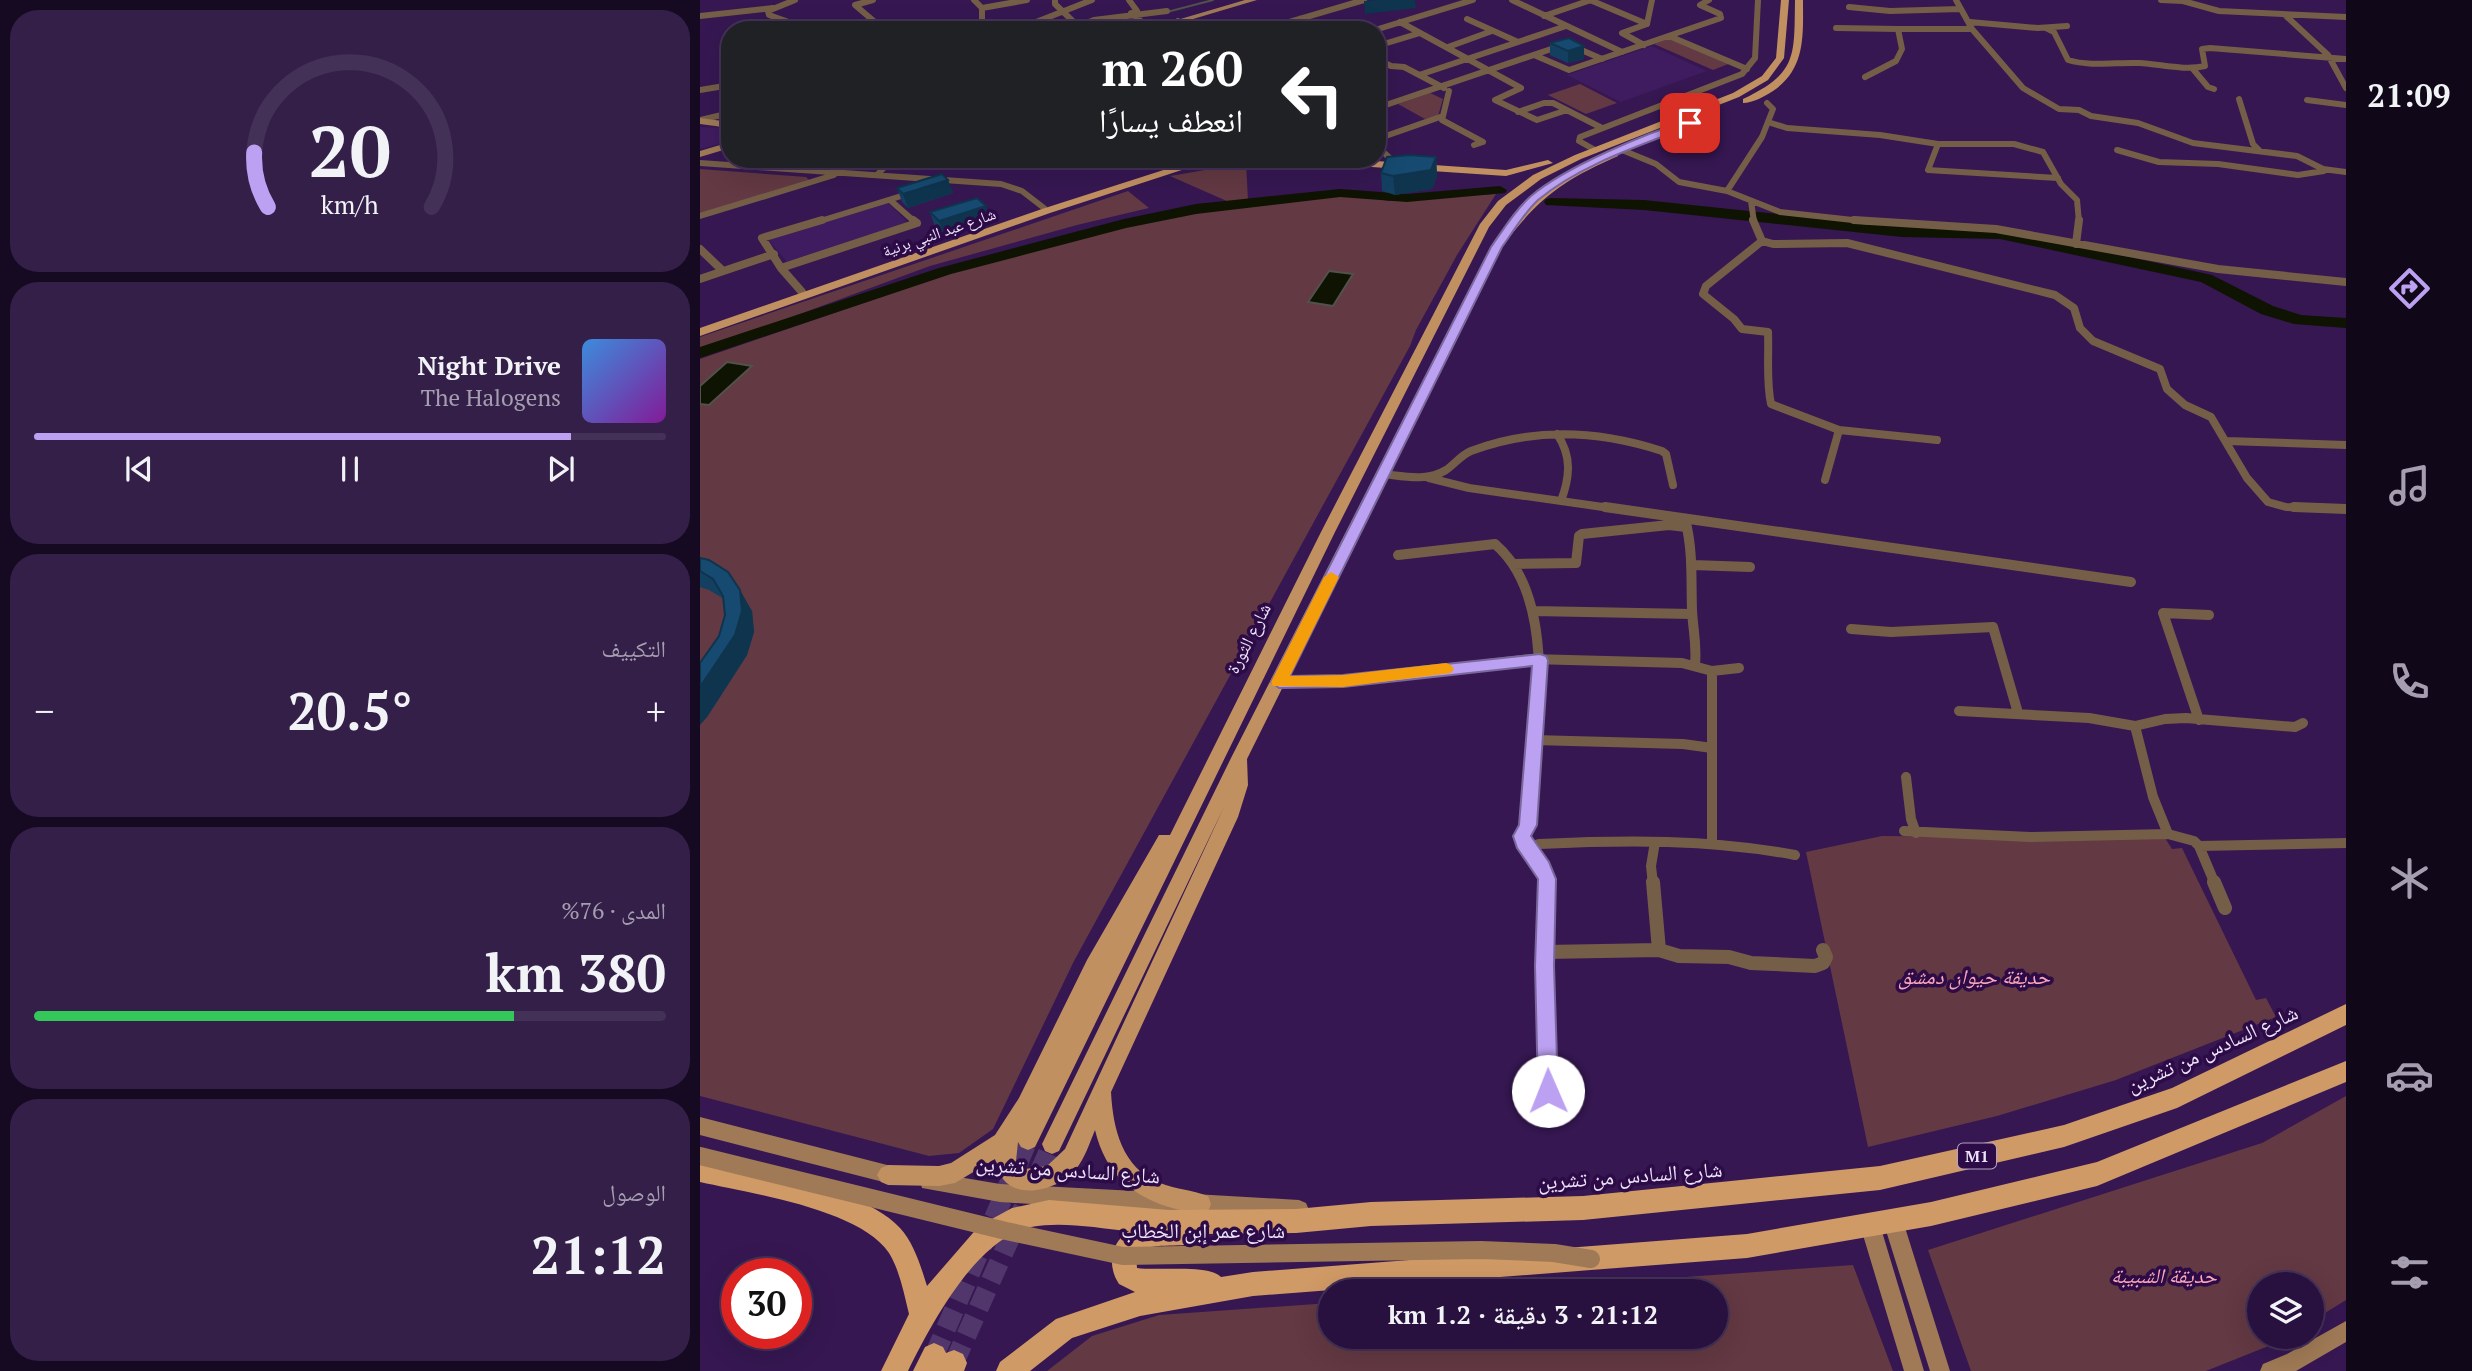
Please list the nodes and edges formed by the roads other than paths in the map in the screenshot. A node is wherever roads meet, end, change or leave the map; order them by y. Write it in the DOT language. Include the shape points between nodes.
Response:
graph roads {
  1 [pos="794,0"];
  2 [pos="873,0"];
  3 [pos="974,0"];
  4 [pos="1027,0"];
  5 [pos="1055,0"];
  6 [pos="1091,0"];
  7 [pos="1129,0"];
  8 [pos="1240,0"];
  9 [pos="1253,0"];
  10 [pos="1364,0"];
  11 [pos="1473,0"];
  12 [pos="1512,0"];
  13 [pos="1590,0"];
  14 [pos="1652,0"];
  15 [pos="1709,0"];
  16 [pos="1758,0"];
  17 [pos="1784,0"];
  18 [pos="1799,0"];
  19 [pos="1956,0"];
  20 [pos="2161,0"];
  21 [pos="2192,2"];
  22 [pos="1849,7"];
  23 [pos="773,8"];
  24 [pos="982,8"];
  25 [pos="1960,9"];
  26 [pos="1062,11"];
  27 [pos="1167,11"];
  28 [pos="1132,15"];
  29 [pos="2285,15"];
  30 [pos="700,16"];
  31 [pos="1544,16"];
  32 [pos="2346,17"];
  33 [pos="1300,19"];
  34 [pos="1467,19"];
  35 [pos="782,21"];
  36 [pos="874,21"];
  37 [pos="982,21"];
  38 [pos="1038,21"];
  39 [pos="1073,21"];
  40 [pos="1092,21"];
  41 [pos="1139,21"];
  42 [pos="1170,21"];
  43 [pos="1178,21"];
  44 [pos="1293,21"];
  45 [pos="1304,21"];
  46 [pos="1400,22"];
  47 [pos="1647,24"];
  48 [pos="1386,26"];
  49 [pos="1566,26"];
  50 [pos="1971,26"];
  51 [pos="2067,26"];
  52 [pos="1836,28"];
  53 [pos="2046,28"];
  54 [pos="1898,29"];
  55 [pos="1492,31"];
  56 [pos="1420,33"];
  57 [pos="1669,36"];
  58 [pos="1518,42"];
  59 [pos="1386,43"];
  60 [pos="1644,45"];
  61 [pos="1448,47"];
  62 [pos="1622,52"];
  63 [pos="1534,55"];
  64 [pos="2330,57"];
  65 [pos="1468,59"];
  66 [pos="1602,59"];
  67 [pos="2346,59"];
  68 [pos="1386,64"];
  69 [pos="1747,69"];
  70 [pos="2193,69"];
  71 [pos="1490,70"];
  72 [pos="1419,75"];
  73 [pos="1499,75"];
  74 [pos="1865,77"];
  75 [pos="700,79"];
  76 [pos="721,87"];
  77 [pos="1440,87"];
  78 [pos="2346,88"];
  79 [pos="2214,89"];
  80 [pos="702,90"];
  81 [pos="1449,91"];
  82 [pos="2239,99"];
  83 [pos="2306,100"];
  84 [pos="1768,103"];
  85 [pos="1386,105"];
  86 [pos="2346,105"];
  87 [pos="1567,110"];
  88 [pos="1518,112"];
  89 [pos="1443,116"];
  90 [pos="721,118"];
  91 [pos="700,121"];
  92 [pos="1771,122"];
  93 [pos="721,124"];
  94 [pos="1602,128"];
  95 [pos="1386,136"];
  96 [pos="1656,136"];
  97 [pos="1938,144"];
  98 [pos="1474,145"];
  99 [pos="721,147"];
  100 [pos="1595,150"];
  101 [pos="1622,150"];
  102 [pos="2117,150"];
  103 [pos="2260,151"];
  104 [pos="700,153"];
  105 [pos="1386,155"];
  106 [pos="1578,157"];
  107 [pos="700,163"];
  108 [pos="1386,163"];
  109 [pos="721,164"];
  110 [pos="1396,164"];
  111 [pos="771,168"];
  112 [pos="884,168"];
  113 [pos="1163,168"];
  114 [pos="1181,168"];
  115 [pos="1386,168"];
  116 [pos="2323,169"];
  117 [pos="2346,172"];
  118 [pos="842,173"];
  119 [pos="877,175"];
  120 [pos="1503,175"];
  121 [pos="2058,178"];
  122 [pos="1529,179"];
  123 [pos="954,180"];
  124 [pos="928,188"];
  125 [pos="1727,191"];
  126 [pos="915,192"];
  127 [pos="1512,196"];
  128 [pos="890,200"];
  129 [pos="1751,201"];
  130 [pos="1044,208"];
  131 [pos="700,216"];
  132 [pos="1762,241"];
  133 [pos="2076,244"];
  134 [pos="1496,247"];
  135 [pos="700,249"];
  136 [pos="774,254"];
  137 [pos="782,268"];
  138 [pos="723,271"];
  139 [pos="700,279"];
  140 [pos="2346,282"];
  141 [pos="802,292"];
  142 [pos="700,325"];
  143 [pos="700,332"];
  144 [pos="1839,430"];
  145 [pos="1557,434"];
  146 [pos="1937,440"];
  147 [pos="2227,441"];
  148 [pos="2346,445"];
  149 [pos="1382,474"];
  150 [pos="1429,478"];
  151 [pos="1825,480"];
  152 [pos="1673,485"];
  153 [pos="1562,501"];
  154 [pos="2346,509"];
  155 [pos="1686,523"];
  156 [pos="1398,555"];
  157 [pos="1513,564"];
  158 [pos="1693,565"];
  159 [pos="1750,567"];
  160 [pos="2131,582"];
  161 [pos="1533,611"];
  162 [pos="1692,614"];
  163 [pos="2209,615"];
  164 [pos="1851,629"];
  165 [pos="1540,660"];
  166 [pos="1695,665"];
  167 [pos="1739,668"];
  168 [pos="1713,671"];
  169 [pos="1279,682"];
  170 [pos="1959,711"];
  171 [pos="2018,713"];
  172 [pos="2199,720"];
  173 [pos="2303,723"];
  174 [pos="2135,726"];
  175 [pos="1534,740"];
  176 [pos="1712,748"];
  177 [pos="1239,758"];
  178 [pos="1906,777"];
  179 [pos="2168,834"];
  180 [pos="1655,842"];
  181 [pos="1712,842"];
  182 [pos="2346,843"];
  183 [pos="2199,846"];
  184 [pos="1529,848"];
  185 [pos="1795,855"];
  186 [pos="2225,908"];
  187 [pos="1659,950"];
  188 [pos="1823,950"];
  189 [pos="1545,952"];
  190 [pos="2346,1014"];
  191 [pos="2346,1071"];
  192 [pos="1101,1092"];
  193 [pos="1549,1117"];
  194 [pos="700,1126"];
  195 [pos="1020,1135"];
  196 [pos="1052,1144"];
  197 [pos="700,1156"];
  198 [pos="700,1170"];
  199 [pos="888,1175"];
  200 [pos="1200,1205"];
  201 [pos="1371,1214"];
  202 [pos="1296,1221"];
  203 [pos="1882,1223"];
  204 [pos="1123,1256"];
  205 [pos="1591,1259"];
  206 [pos="1253,1284"];
  207 [pos="922,1315"];
  208 [pos="2346,1331"];
  209 [pos="2294,1366"];
  210 [pos="894,1371"];
  211 [pos="1009,1371"];
  212 [pos="1914,1371"];
  213 [pos="1940,1371"];
  214 [pos="2270,1371"];
  1 -- 23 [label="street"];
  2 -- 36 [label="street" via="855,5"];
  3 -- 24 [label="street"];
  4 -- 24 [label="street"];
  5 -- 26 [label="street"];
  6 -- 26 [label="street"];
  7 -- 28 [label="street" via="1137,10"];
  8 -- 42 [label="main road"];
  9 -- 43 [label="main road"];
  10 -- 33 [label="street"];
  11 -- 46 [label="street"];
  12 -- 31 [label="street"];
  13 -- 31 [label="street"];
  13 -- 47 [label="street"];
  14 -- 47 [label="street"];
  15 -- 57 [label="street" via="1700,5 1721,18"];
  16 -- 69 [label="street" via="1755,58"];
  17 -- 100 [label="main road" via="1780,58 1765,78 1736,95"];
  18 -- 96 [label="main road" via="1798,54 1786,77 1754,97"];
  19 -- 25 [label="street"];
  20 -- 21 [label="street"];
  21 -- 29 [label="street" via="2211,10"];
  22 -- 25 [label="street" via="1890,12"];
  23 -- 30 [label="street"];
  23 -- 35 [label="street" via="769,15"];
  24 -- 37 [label="street"];
  25 -- 50 [label="street"];
  26 -- 38 [label="street"];
  26 -- 39 [label="street"];
  27 -- 28 [label="street"];
  28 -- 40 [label="street"];
  28 -- 41 [label="street"];
  29 -- 32 [label="street"];
  29 -- 64 [label="street"];
  31 -- 49 [label="street"];
  33 -- 44 [label="street"];
  33 -- 45 [label="street"];
  34 -- 55 [label="street"];
  46 -- 48 [label="street"];
  46 -- 56 [label="street"];
  47 -- 60 [label="street" via="1622,33"];
  49 -- 58 [label="street"];
  49 -- 62 [label="street"];
  50 -- 53 [label="street"];
  50 -- 54 [label="street"];
  50 -- 103 [label="street" via="2023,88 2059,109 2138,123 2193,143"];
  51 -- 53 [label="street"];
  52 -- 54 [label="street"];
  53 -- 70 [label="street" via="2054,32 2073,62"];
  54 -- 74 [label="street" via="1904,45 1900,58"];
  55 -- 58 [label="street"];
  55 -- 61 [label="street"];
  56 -- 59 [label="street"];
  56 -- 61 [label="street"];
  57 -- 60 [label="street"];
  57 -- 69 [label="street"];
  58 -- 65 [label="street"];
  60 -- 62 [label="street"];
  61 -- 65 [label="street"];
  62 -- 66 [label="street"];
  63 -- 66 [label="street" via="1567,45"];
  63 -- 66 [label="street" via="1566,70"];
  63 -- 71 [label="street"];
  64 -- 67 [label="street"];
  64 -- 70 [label="street" via="2202,49 2205,66"];
  64 -- 78 [label="street"];
  65 -- 71 [label="street"];
  65 -- 72 [label="street"];
  68 -- 72 [label="street"];
  69 -- 94 [label="street" via="1736,78"];
  70 -- 79 [label="street"];
  71 -- 73 [label="street"];
  71 -- 77 [label="street"];
  72 -- 77 [label="street"];
  73 -- 81 [label="street"];
  73 -- 88 [label="street" via="1521,88 1495,100"];
  75 -- 80 [label="street"];
  76 -- 80 [label="street"];
  77 -- 81 [label="street"];
  77 -- 85 [label="street"];
  81 -- 89 [label="street"];
  82 -- 103 [label="street" via="2253,144"];
  83 -- 86 [label="street"];
  84 -- 92 [label="street" via="1773,109"];
  87 -- 88 [label="street" via="1548,102"];
  87 -- 88 [label="street" via="1537,120"];
  87 -- 94 [label="street"];
  89 -- 95 [label="street"];
  89 -- 98 [label="street" via="1442,120 1483,142"];
  90 -- 91 [label="main road"];
  91 -- 93 [label="main road"];
  92 -- 97 [label="street" via="1787,128"];
  92 -- 125 [label="street"];
  94 -- 100 [label="street" via="1578,139"];
  96 -- 101 [label="main road"];
  96 -- 122 [label="main road"];
  97 -- 121 [label="street" via="2014,144 2033,149 2046,155"];
  97 -- 121 [label="street" via="1928,170"];
  99 -- 104 [label="main road"];
  100 -- 106 [label="main road"];
  101 -- 125 [label="street" via="1656,164 1678,182"];
  101 -- 134 [label="main road" via="1552,185 1533,200"];
  102 -- 116 [label="street" via="2159,162 2218,164 2286,174 2309,175"];
  103 -- 116 [label="street" via="2297,156"];
  105 -- 110 [label="street"];
  106 -- 120 [label="main road"];
  106 -- 122 [label="main road"];
  107 -- 109 [label="street"];
  108 -- 110 [label="main road"];
  110 -- 120 [label="main road"];
  111 -- 118 [label="street"];
  112 -- 119 [label="street"];
  113 -- 130 [label="main road, شارع عبد النبي برنية"];
  114 -- 143 [label="main road, شارع عبد النبي برنية"];
  115 -- 120 [label="main road"];
  116 -- 117 [label="street"];
  118 -- 119 [label="street"];
  118 -- 131 [label="street"];
  119 -- 123 [label="street"];
  120 -- 122 [label="main road"];
  120 -- 127 [label="main road" via="1512,185"];
  121 -- 133 [label="street" via="2077,200"];
  122 -- 127 [label="main road, شارع الثورة"];
  122 -- 134 [label="main road" via="1527,193 1507,218"];
  123 -- 124 [label="street"];
  123 -- 130 [label="street" via="1001,184 1022,191"];
  125 -- 129 [label="street"];
  126 -- 128 [label="street"];
  127 -- 195 [label="main road, شارع الثورة" via="1484,226 1222,745 1114,929"];
  128 -- 136 [label="street" via="762,238"];
  128 -- 137 [label="street" via="917,223"];
  129 -- 132 [label="street"];
  129 -- 133 [label="street" via="1780,212 1996,229"];
  130 -- 141 [label="main road, شارع عبد النبي برنية"];
  132 -- 144 [label="street" via="1706,286 1704,297 1742,329 1768,332 1771,404"];
  132 -- 147 [label="street" via="1775,245 1826,241 1891,251 2055,295 2074,307 2080,328 2093,341 2160,369 2167,389 2185,405 2211,417"];
  133 -- 140 [label="street" via="2239,272"];
  134 -- 149 [label="main road"];
  135 -- 138 [label="street"];
  136 -- 137 [label="street"];
  136 -- 138 [label="street"];
  137 -- 141 [label="street"];
  138 -- 139 [label="street"];
  141 -- 142 [label="main road, شارع عبد النبي برنية"];
  144 -- 146 [label="street"];
  144 -- 151 [label="street"];
  145 -- 150 [label="street" via="1477,449"];
  145 -- 152 [label="street" via="1618,436 1662,451"];
  145 -- 153 [label="street" via="1570,464"];
  147 -- 148 [label="street"];
  147 -- 154 [label="street" via="2247,478 2268,502"];
  149 -- 150 [label="street"];
  149 -- 169 [label="main road"];
  150 -- 153 [label="street"];
  153 -- 155 [label="street"];
  155 -- 157 [label="street" via="1582,534 1576,563"];
  155 -- 158 [label="street"];
  155 -- 160 [label="street"];
  156 -- 157 [label="street" via="1490,543 1500,547"];
  157 -- 161 [label="street"];
  158 -- 159 [label="street"];
  158 -- 162 [label="street"];
  161 -- 162 [label="street"];
  161 -- 165 [label="street"];
  162 -- 166 [label="street"];
  163 -- 172 [label="street" via="2163,613"];
  164 -- 171 [label="street" via="1891,632 1993,627"];
  165 -- 166 [label="street"];
  165 -- 169 [label="street" via="1343,681"];
  165 -- 175 [label="street"];
  166 -- 168 [label="street"];
  167 -- 168 [label="street"];
  168 -- 176 [label="street"];
  169 -- 177 [label="main road"];
  170 -- 171 [label="street"];
  171 -- 174 [label="street"];
  172 -- 173 [label="street" via="2295,727"];
  172 -- 174 [label="street" via="2165,719"];
  174 -- 179 [label="street" via="2153,797"];
  175 -- 176 [label="street"];
  175 -- 184 [label="street" via="1528,825 1522,836"];
  176 -- 181 [label="street"];
  177 -- 192 [label="main road" via="1240,785 1229,817"];
  177 -- 196 [label="main road"];
  178 -- 179 [label="street" via="1910,832 2030,837"];
  179 -- 183 [label="street"];
  180 -- 181 [label="street"];
  180 -- 184 [label="street" via="1608,840"];
  180 -- 187 [label="street" via="1651,866"];
  181 -- 185 [label="street"];
  182 -- 183 [label="street"];
  183 -- 186 [label="street"];
  184 -- 189 [label="street" via="1547,879"];
  187 -- 188 [label="street" via="1679,956 1815,966 1823,963"];
  187 -- 189 [label="street"];
  189 -- 193 [label="street"];
  190 -- 201 [label="highway, شارع السادس من تشرين / M1" via="2177,1097 2064,1136 1880,1178 1583,1208"];
  191 -- 203 [label="highway" via="2097,1174"];
  192 -- 195 [label="main road" via="1070,1161 1046,1178 1031,1181 1009,1170 1006,1150"];
  192 -- 200 [label="main road" via="1107,1141 1122,1167 1152,1191"];
  194 -- 199 [label="main road"];
  195 -- 199 [label="main road" via="955,1173"];
  197 -- 204 [label="main road, شارع عمر إبن الخطاب, bridge"];
  198 -- 207 [label="highway" via="853,1210 876,1222 892,1237 909,1265"];
  199 -- 200 [label="main road, شارع السادس من تشرين / M1" via="1000,1193"];
  200 -- 201 [label="main road, شارع السادس من تشرين / M1"];
  201 -- 202 [label="highway"];
  202 -- 204 [label="highway" via="1247,1231 1148,1235 1137,1238"];
  202 -- 207 [label="highway" via="1169,1222 1029,1215 1012,1220 968,1253"];
  203 -- 205 [label="highway" via="1747,1246"];
  203 -- 212 [label="main road"];
  203 -- 213 [label="main road"];
  204 -- 205 [label="main road, شارع عمر إبن الخطاب, bridge" via="1480,1250"];
  204 -- 206 [label="highway" via="1123,1269 1140,1281"];
  205 -- 206 [label="highway"];
  206 -- 211 [label="highway" via="1140,1303 1065,1328"];
  207 -- 210 [label="highway"];
  208 -- 209 [label="main road"];
  209 -- 214 [label="main road"];
}
